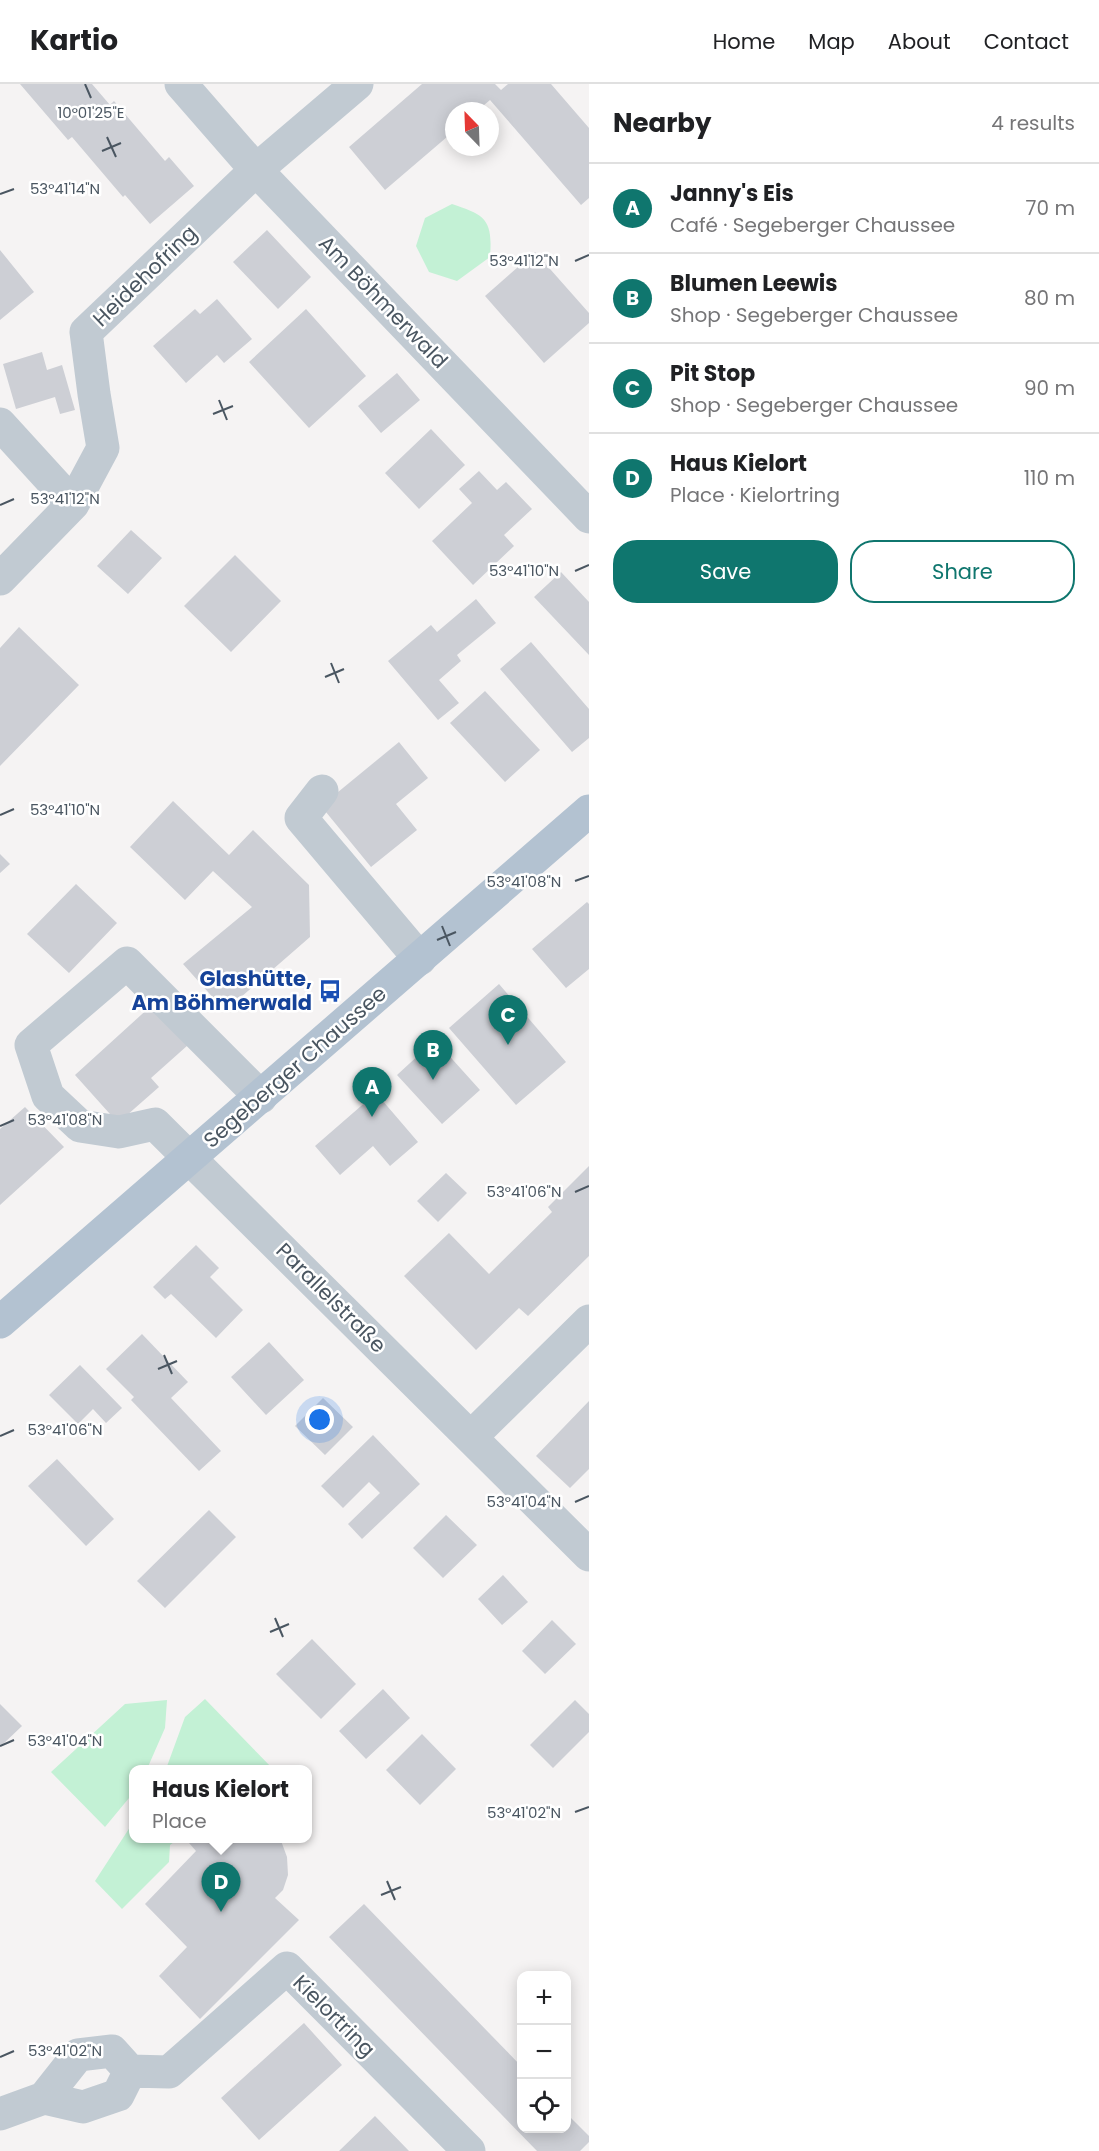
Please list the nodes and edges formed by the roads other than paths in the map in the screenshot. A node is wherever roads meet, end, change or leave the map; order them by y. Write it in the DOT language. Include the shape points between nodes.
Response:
graph roads {
  1 [pos="181,84"];
  2 [pos="357,84"];
  3 [pos="256,170"];
  4 [pos="0,424"];
  5 [pos="73,504"];
  6 [pos="589,517"];
  7 [pos="0,579"];
  8 [pos="322,791"];
  9 [pos="589,811"];
  10 [pos="420,958"];
  11 [pos="261,1097"];
  12 [pos="190,1158"];
  13 [pos="589,1321"];
  14 [pos="0,1322"];
  15 [pos="471,1437"];
  16 [pos="589,1555"];
  17 [pos="130,2071"];
  18 [pos="44,2097"];
  19 [pos="0,2114"];
  20 [pos="469,2151"];
  1 -- 3 [label="street, Am Böhmerwald"];
  2 -- 3 [label="street"];
  3 -- 5 [label="street, Heidehofring" via="86,332 103,448"];
  3 -- 6 [label="street, Am Böhmerwald"];
  4 -- 5 [label="street"];
  5 -- 7 [label="street, Heidehofring"];
  8 -- 10 [label="street" via="301,818"];
  9 -- 10 [label="main road, Segeberger Chaussee"];
  10 -- 11 [label="main road, Segeberger Chaussee"];
  11 -- 12 [label="main road, Segeberger Chaussee"];
  11 -- 12 [label="street, Parallelstraße" via="127,963 31,1045 48,1096 80,1126 119,1132 156,1124"];
  12 -- 14 [label="main road, Segeberger Chaussee"];
  12 -- 15 [label="street, Parallelstraße"];
  13 -- 15 [label="street"];
  15 -- 16 [label="street, Parallelstraße"];
  17 -- 18 [label="street" via="118,2095 83,2107"];
  17 -- 18 [label="street" via="112,2051 78,2055"];
  17 -- 20 [label="street, Kielortring" via="169,2072 287,1968"];
  18 -- 19 [label="street"];
}
